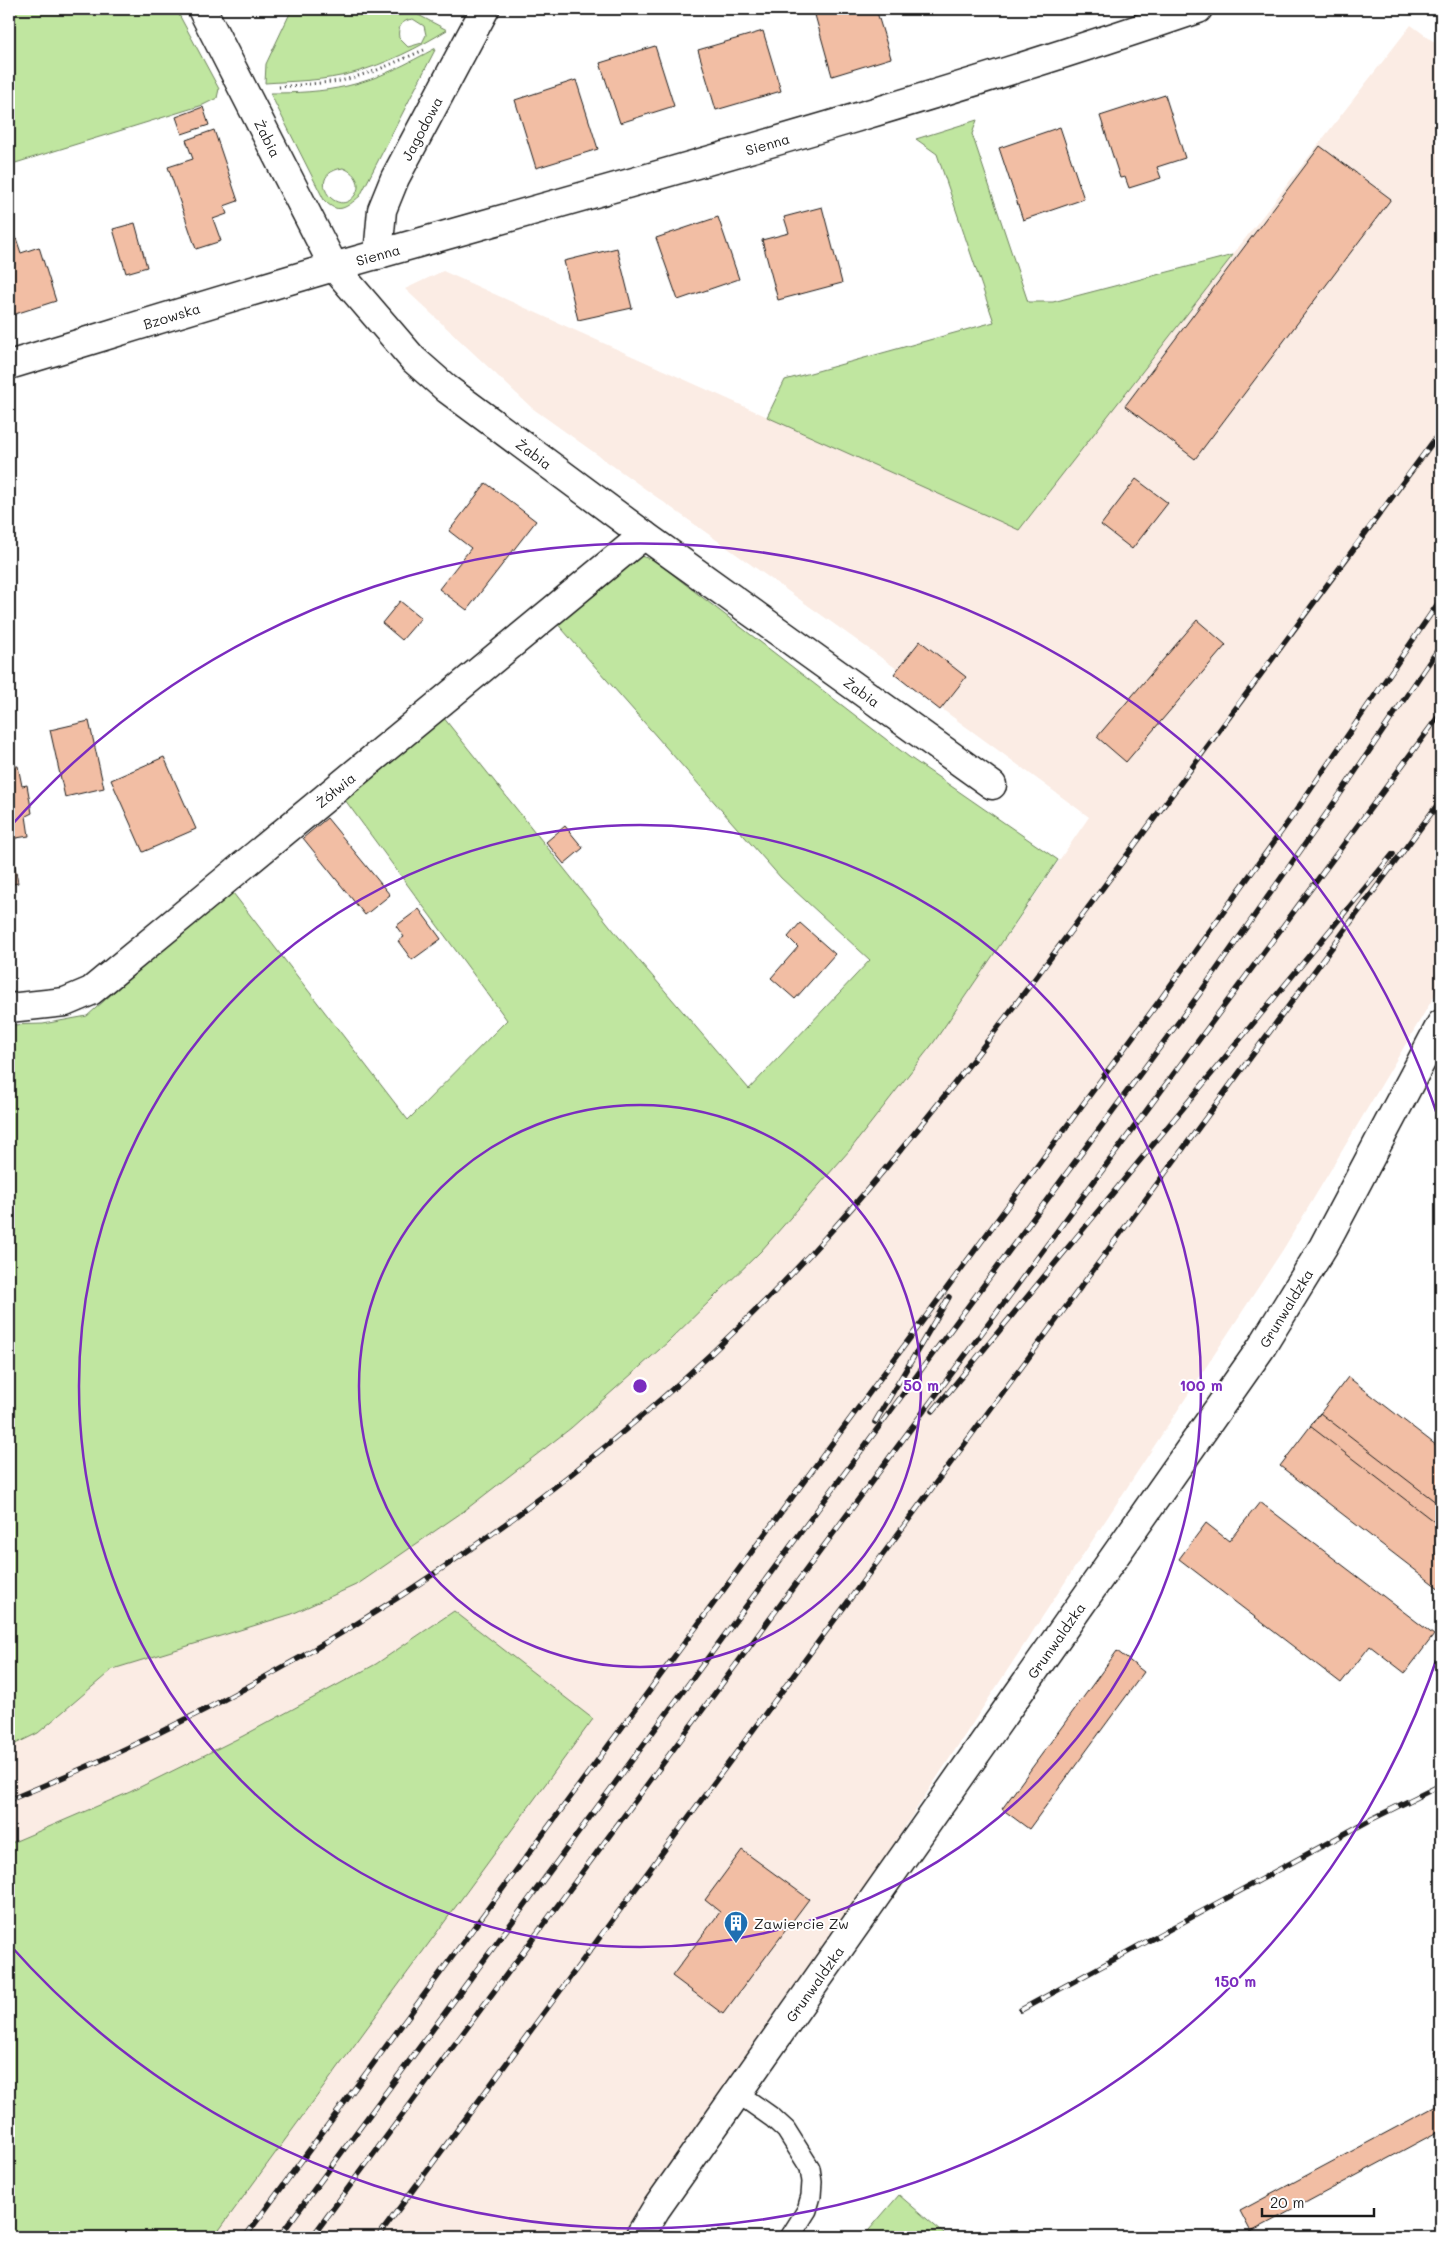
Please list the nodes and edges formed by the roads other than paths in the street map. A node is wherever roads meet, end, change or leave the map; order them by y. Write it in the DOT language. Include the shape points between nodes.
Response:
graph roads {
  1 [pos="202,9"];
  2 [pos="485,9"];
  3 [pos="1198,9"];
  4 [pos="378,255"];
  5 [pos="334,267"];
  6 [pos="9,366"];
  7 [pos="644,535"];
  8 [pos="992,785"];
  9 [pos="9,1008"];
  10 [pos="1441,1024"];
  11 [pos="739,2094"];
  12 [pos="639,2237"];
  13 [pos="790,2237"];
  1 -- 5 [label="street, Żabia"];
  2 -- 4 [label="street, Jagodowa" via="395,178 382,210"];
  3 -- 4 [label="street, Sienna" via="802,134"];
  4 -- 5 [label="street, Sienna"];
  5 -- 6 [label="street, Bzowska"];
  5 -- 7 [label="street, Żabia" via="413,359 447,389"];
  7 -- 8 [label="street, Żabia"];
  7 -- 9 [label="street, Żółwia" via="91,991 65,1002"];
  10 -- 11 [label="street, Grunwaldzka" via="1322,1246 1261,1348"];
  11 -- 12 [label="street, Grunwaldzka"];
  11 -- 13 [label="lane" via="786,2130 810,2168 811,2196 807,2210"];
}
